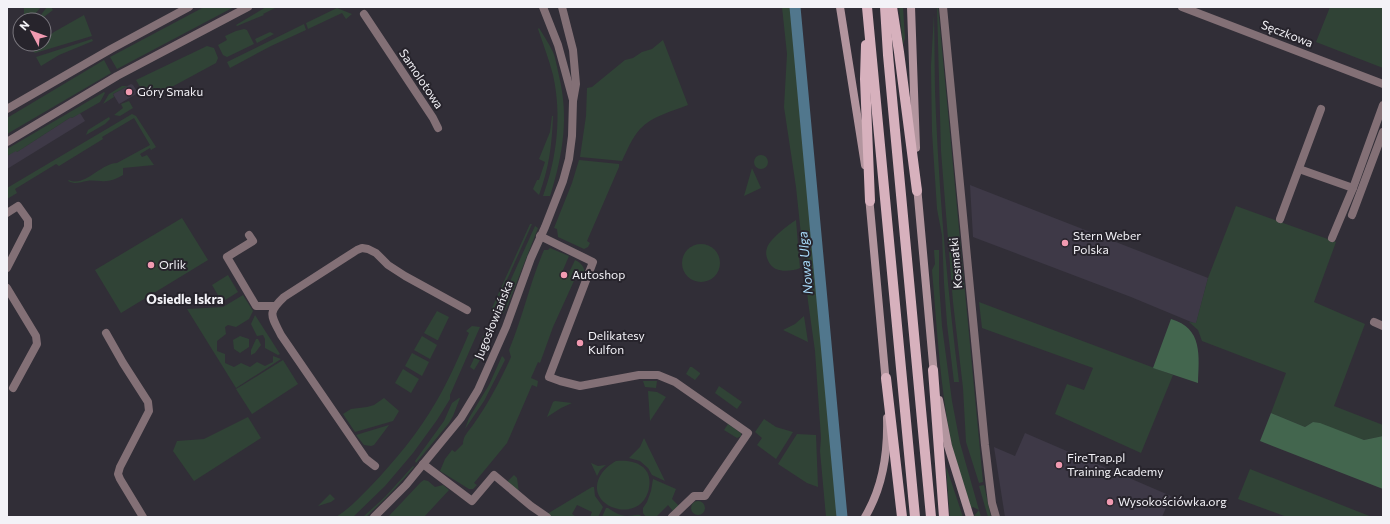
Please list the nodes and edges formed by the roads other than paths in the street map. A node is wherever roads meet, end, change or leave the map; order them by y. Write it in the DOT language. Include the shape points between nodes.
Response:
graph roads {
  1 [pos="189,7"];
  2 [pos="248,7"];
  3 [pos="543,7"];
  4 [pos="562,7"];
  5 [pos="840,7"];
  6 [pos="867,7"];
  7 [pos="885,7"];
  8 [pos="892,7"];
  9 [pos="911,7"];
  10 [pos="943,7"];
  11 [pos="1182,7"];
  12 [pos="364,14"];
  13 [pos="1383,84"];
  14 [pos="573,101"];
  15 [pos="1383,105"];
  16 [pos="7,109"];
  17 [pos="1322,109"];
  18 [pos="438,128"];
  19 [pos="1383,132"];
  20 [pos="7,142"];
  21 [pos="1299,168"];
  22 [pos="1353,188"];
  23 [pos="917,192"];
  24 [pos="870,200"];
  25 [pos="7,213"];
  26 [pos="1352,215"];
  27 [pos="1280,219"];
  28 [pos="249,234"];
  29 [pos="540,236"];
  30 [pos="1332,238"];
  31 [pos="7,268"];
  32 [pos="7,288"];
  33 [pos="274,306"];
  34 [pos="467,310"];
  35 [pos="1374,322"];
  36 [pos="1383,326"];
  37 [pos="106,333"];
  38 [pos="933,370"];
  39 [pos="886,378"];
  40 [pos="13,388"];
  41 [pos="423,464"];
  42 [pos="375,466"];
  43 [pos="867,514"];
  44 [pos="143,517"];
  45 [pos="374,517"];
  46 [pos="547,517"];
  47 [pos="672,517"];
  48 [pos="902,517"];
  49 [pos="915,517"];
  50 [pos="931,517"];
  51 [pos="944,517"];
  52 [pos="970,517"];
  53 [pos="996,517"];
  1 -- 16 [label="street"];
  2 -- 20 [label="street" via="117,76"];
  3 -- 14 [label="street, Jugosłowiańska" via="558,45"];
  4 -- 14 [label="street, Jugosłowiańska" via="573,50 576,84"];
  5 -- 24 [label="main road"];
  6 -- 24 [label="main road" via="864,79"];
  6 -- 49 [label="main road"];
  7 -- 50 [label="main road"];
  8 -- 23 [label="main road"];
  9 -- 23 [label="main road"];
  10 -- 53 [label="street, Kosmatki" via="985,445"];
  11 -- 13 [label="street, Sęczkowa"];
  12 -- 18 [label="street, Samolotowa"];
  14 -- 29 [label="street, Jugosłowiańska" via="569,159 563,181"];
  15 -- 22 [label="street"];
  17 -- 21 [label="street"];
  19 -- 26 [label="street"];
  21 -- 22 [label="street"];
  21 -- 27 [label="street"];
  22 -- 30 [label="street"];
  23 -- 38 [label="main road"];
  24 -- 39 [label="main road"];
  25 -- 31 [label="street" via="18,206 28,220 28,227"];
  28 -- 33 [label="street" via="253,241 227,257 256,306"];
  29 -- 41 [label="street, Jugosłowiańska" via="506,327 478,390 461,418"];
  29 -- 47 [label="street" via="593,262 549,377 580,386 639,375 658,375 675,382 748,433 705,496 694,496"];
  32 -- 40 [label="street" via="36,336 37,344"];
  33 -- 34 [label="street" via="284,297 362,248 376,253 405,276"];
  33 -- 42 [label="street" via="272,318 281,335 366,459"];
  35 -- 36 [label="street"];
  37 -- 44 [label="street" via="150,406 118,474"];
  38 -- 51 [label="main road"];
  38 -- 52 [label="main road" via="948,446"];
  39 -- 43 [label="main road" via="885,458 877,492"];
  39 -- 48 [label="main road"];
  41 -- 45 [label="street, Jugosłowiańska"];
  41 -- 46 [label="street" via="472,501 494,475"];
}
